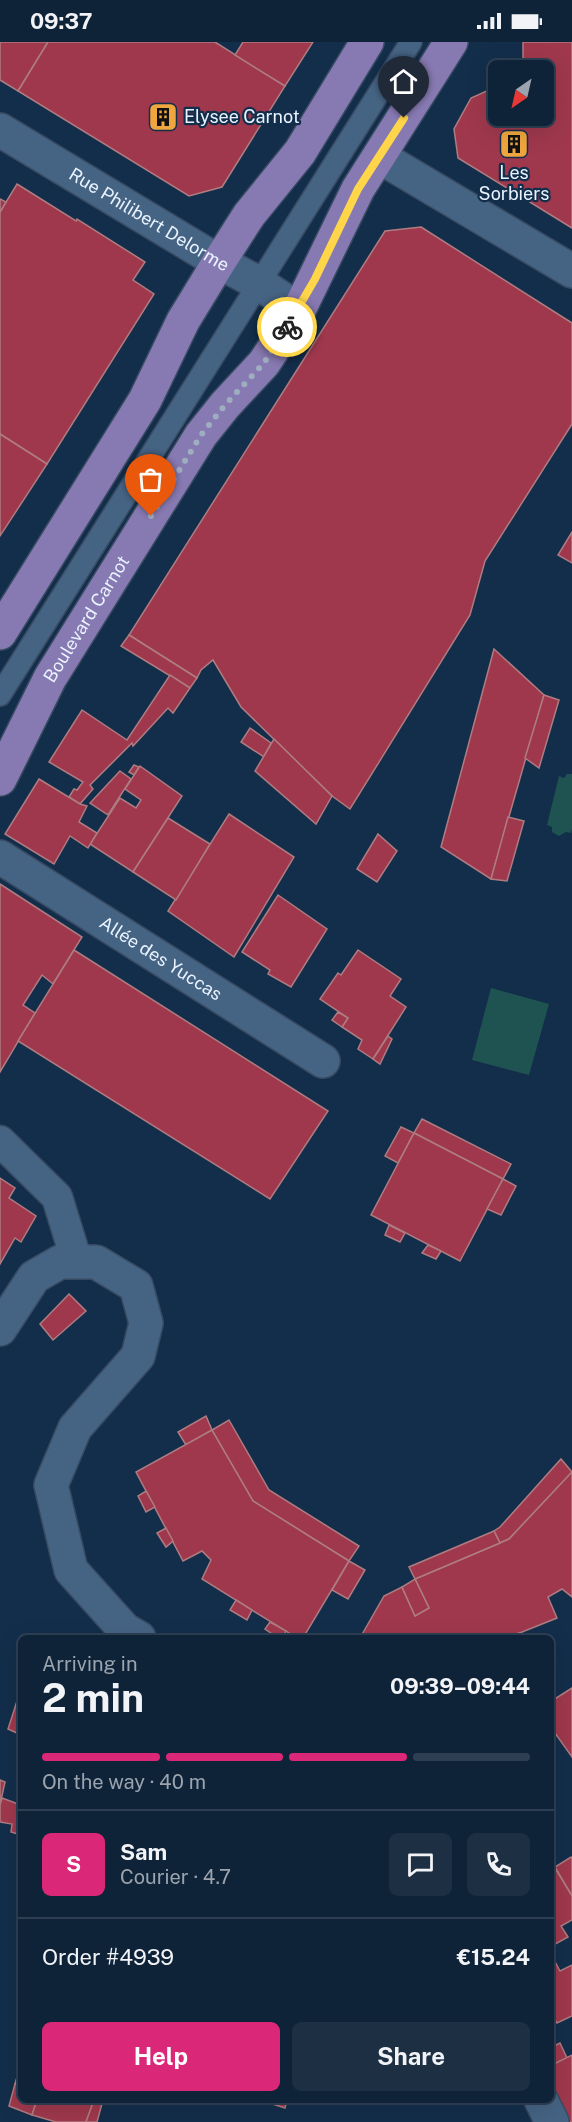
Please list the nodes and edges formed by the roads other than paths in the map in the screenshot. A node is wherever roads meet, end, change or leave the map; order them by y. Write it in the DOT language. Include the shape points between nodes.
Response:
graph roads {
  1 [pos="367,42"];
  2 [pos="411,42"];
  3 [pos="451,42"];
  4 [pos="0,130"];
  5 [pos="380,157"];
  6 [pos="219,262"];
  7 [pos="572,271"];
  8 [pos="260,284"];
  9 [pos="299,310"];
  10 [pos="0,633"];
  11 [pos="0,695"];
  12 [pos="0,779"];
  13 [pos="0,857"];
  14 [pos="323,1061"];
  15 [pos="0,1141"];
  16 [pos="77,1262"];
  17 [pos="0,1329"];
  18 [pos="134,1635"];
  19 [pos="542,2103"];
  20 [pos="552,2122"];
  1 -- 6 [label="main road" via="300,152 249,215"];
  2 -- 8 [label="lane"];
  3 -- 5 [label="main road, Boulevard Carnot"];
  4 -- 6 [label="street, Rue Philibert Delorme"];
  5 -- 7 [label="street"];
  5 -- 9 [label="main road, Boulevard Carnot" via="358,189"];
  6 -- 8 [label="street, Rue Philibert Delorme"];
  6 -- 10 [label="main road" via="183,321 145,400"];
  8 -- 9 [label="street, Rue Philibert Delorme"];
  8 -- 11 [label="lane"];
  9 -- 12 [label="main road, Boulevard Carnot" via="264,363 201,435 50,678"];
  13 -- 14 [label="street, Allée des Yuccas"];
  15 -- 16 [label="street" via="57,1197"];
  16 -- 17 [label="street" via="60,1262 34,1277"];
  16 -- 18 [label="street" via="96,1262 136,1286 146,1323 138,1356 75,1428 51,1485 71,1570 125,1630"];
  19 -- 20 [label="street"];
}
